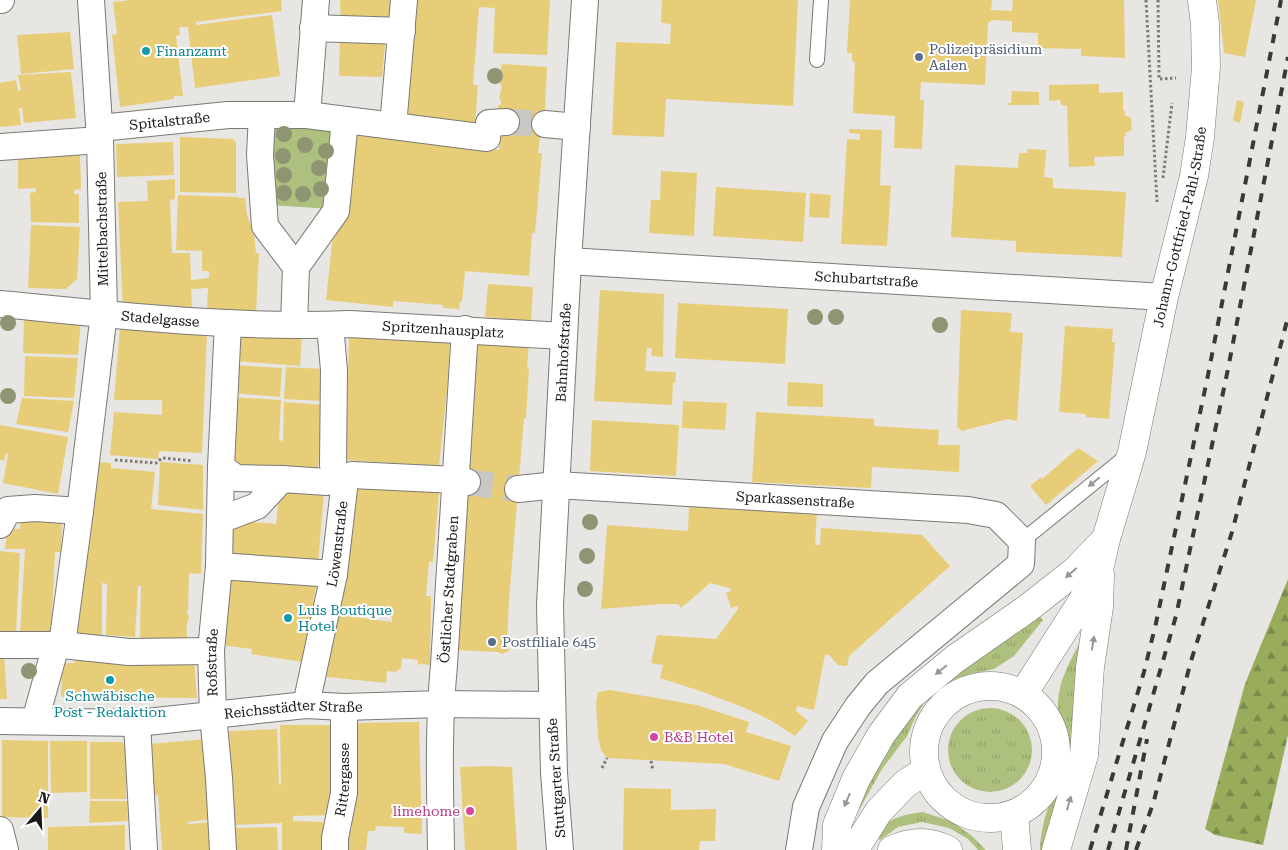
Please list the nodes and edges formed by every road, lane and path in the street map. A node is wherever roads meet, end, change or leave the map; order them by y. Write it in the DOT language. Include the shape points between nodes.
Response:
graph roads {
  1 [pos="92,0"];
  2 [pos="316,0"];
  3 [pos="404,0"];
  4 [pos="585,0"];
  5 [pos="821,0"];
  6 [pos="1146,0"];
  7 [pos="1158,0"];
  8 [pos="1202,0"];
  9 [pos="313,28"];
  10 [pos="402,31"];
  11 [pos="817,60"];
  12 [pos="1174,87"];
  13 [pos="1173,96"];
  14 [pos="251,115"];
  15 [pos="307,115"];
  16 [pos="345,120"];
  17 [pos="506,122"];
  18 [pos="545,124"];
  19 [pos="393,126"];
  20 [pos="577,127"];
  21 [pos="100,134"];
  22 [pos="0,147"];
  23 [pos="1163,185"];
  24 [pos="1157,207"];
  25 [pos="568,261"];
  26 [pos="296,267"];
  27 [pos="1164,297"];
  28 [pos="0,304"];
  29 [pos="104,313"];
  30 [pos="228,323"];
  31 [pos="294,325"];
  32 [pos="326,325"];
  33 [pos="465,329"];
  34 [pos="564,336"];
  35 [pos="1132,452"];
  36 [pos="86,458"];
  37 [pos="221,465"];
  38 [pos="282,478"];
  39 [pos="339,478"];
  40 [pos="461,481"];
  41 [pos="557,485"];
  42 [pos="518,490"];
  43 [pos="80,511"];
  44 [pos="220,520"];
  45 [pos="0,525"];
  46 [pos="1106,539"];
  47 [pos="1022,541"];
  48 [pos="1100,565"];
  49 [pos="219,566"];
  50 [pos="334,574"];
  51 [pos="0,645"];
  52 [pos="59,645"];
  53 [pos="211,651"];
  54 [pos="1023,694"];
  55 [pos="440,704"];
  56 [pos="306,705"];
  57 [pos="552,705"];
  58 [pos="344,707"];
  59 [pos="213,715"];
  60 [pos="0,721"];
  61 [pos="35,721"];
  62 [pos="137,723"];
  63 [pos="607,758"];
  64 [pos="651,761"];
  65 [pos="602,768"];
  66 [pos="653,770"];
  67 [pos="926,770"];
  68 [pos="1014,814"];
  69 [pos="0,830"];
  70 [pos="5,850"];
  71 [pos="144,850"];
  72 [pos="223,850"];
  73 [pos="335,850"];
  74 [pos="440,850"];
  75 [pos="560,850"];
  76 [pos="799,850"];
  77 [pos="836,850"];
  78 [pos="857,850"];
  79 [pos="892,850"];
  80 [pos="948,850"];
  81 [pos="1017,850"];
  82 [pos="1056,850"];
  1 -- 21 [label="street, Mittelbachstraße"];
  2 -- 9 [label="street"];
  3 -- 10 [label="street"];
  4 -- 20 [label="street, Bahnhofstraße"];
  5 -- 11 [label="lane"];
  6 -- 24 [label="path"];
  7 -- 12 [label="path" via="1159,79 1176,78"];
  8 -- 27 [label="main road, Johann-Gottfried-Pahl-Straße" via="1206,67 1200,138"];
  9 -- 10 [label="street"];
  9 -- 15 [label="street"];
  10 -- 19 [label="street"];
  13 -- 23 [label="path" via="1162,169"];
  14 -- 15 [label="street"];
  14 -- 21 [label="street, Spitalstraße"];
  14 -- 26 [label="street" via="260,155 265,226"];
  15 -- 16 [label="street"];
  16 -- 19 [label="street"];
  16 -- 26 [label="street" via="341,211"];
  17 -- 19 [label="street" via="489,123 487,138"];
  18 -- 20 [label="street"];
  20 -- 25 [label="street, Bahnhofstraße"];
  21 -- 22 [label="street, Spitalstraße"];
  21 -- 29 [label="street, Mittelbachstraße"];
  25 -- 27 [label="street, Schubartstraße"];
  25 -- 34 [label="street, Bahnhofstraße"];
  26 -- 31 [label="street"];
  27 -- 35 [label="main road, Johann-Gottfried-Pahl-Straße"];
  28 -- 29 [label="street, Stadelgasse"];
  29 -- 30 [label="street, Stadelgasse"];
  29 -- 36 [label="street, Mittelbachstraße"];
  30 -- 31 [label="street, Stadelgasse"];
  30 -- 37 [label="street, Roßstraße"];
  31 -- 32 [label="street, Stadelgasse"];
  32 -- 33 [label="street, Spritzenhausplatz"];
  32 -- 39 [label="street, Löwenstraße" via="334,370 333,465"];
  33 -- 34 [label="street, Spritzenhausplatz"];
  33 -- 40 [label="street, Östlicher Stadtgraben"];
  34 -- 41 [label="street, Bahnhofstraße"];
  35 -- 46 [label="main road, Johann-Gottfried-Pahl-Straße"];
  35 -- 47 [label="lane, one-way"];
  36 -- 37 [label="path" via="156,463 162,458"];
  36 -- 43 [label="street, Mittelbachstraße"];
  37 -- 38 [label="street" via="236,478"];
  37 -- 44 [label="street, Roßstraße"];
  38 -- 39 [label="street" via="327,482"];
  38 -- 44 [label="street" via="257,506"];
  39 -- 40 [label="street" via="352,475"];
  39 -- 50 [label="street, Löwenstraße" via="344,489"];
  40 -- 55 [label="street, Östlicher Stadtgraben"];
  41 -- 42 [label="street"];
  41 -- 47 [label="street, Sparkassenstraße" via="968,510 996,516"];
  41 -- 57 [label="street, Bahnhofstraße" via="550,605"];
  43 -- 45 [label="street" via="8,510"];
  43 -- 52 [label="street, Mittelbachstraße"];
  44 -- 49 [label="street, Roßstraße"];
  46 -- 48 [label="main road, Johann-Gottfried-Pahl-Straße"];
  46 -- 77 [label="main road, one-way" via="1075,571 910,696 881,735 856,779 837,825"];
  47 -- 76 [label="street" via="1021,564 877,683 858,706 835,741 806,807"];
  48 -- 54 [label="main road, Johann-Gottfried-Pahl-Straße" via="1085,597"];
  82 -- 48 [label="main road, one-way" via="1084,755 1090,667 1099,607"];
  49 -- 50 [label="street"];
  49 -- 53 [label="street, Roßstraße"];
  50 -- 56 [label="street, Löwenstraße"];
  51 -- 52 [label="street"];
  52 -- 53 [label="street" via="129,652"];
  52 -- 61 [label="street"];
  53 -- 59 [label="street, Roßstraße"];
  54 -- 67 [label="main road" via="1007,687 989,685 956,694 942,705 925,735 923,753"];
  54 -- 68 [label="main road" via="1038,705 1049,720 1056,738 1057,757 1053,775 1044,791 1031,805"];
  55 -- 57 [label="street, Reichsstädter Straße"];
  55 -- 58 [label="street, Reichsstädter Straße"];
  55 -- 74 [label="street, Östlicher Stadtgraben"];
  56 -- 58 [label="street, Reichsstädter Straße"];
  56 -- 59 [label="street, Reichsstädter Straße"];
  57 -- 75 [label="street, Stuttgarter Straße"];
  58 -- 73 [label="street, Rittergasse" via="344,793"];
  59 -- 62 [label="street, Reichsstädter Straße"];
  59 -- 72 [label="street, Roßstraße"];
  60 -- 61 [label="street, Reichsstädter Straße"];
  61 -- 62 [label="street, Reichsstädter Straße"];
  62 -- 71 [label="street"];
  63 -- 65 [label="path"];
  64 -- 66 [label="path"];
  67 -- 68 [label="main road" via="932,785 953,808 983,818"];
  67 -- 78 [label="main road" via="905,784 879,812"];
  68 -- 81 [label="main road"];
  69 -- 70 [label="street"];
  79 -- 80 [label="main road" via="916,842"];
}
